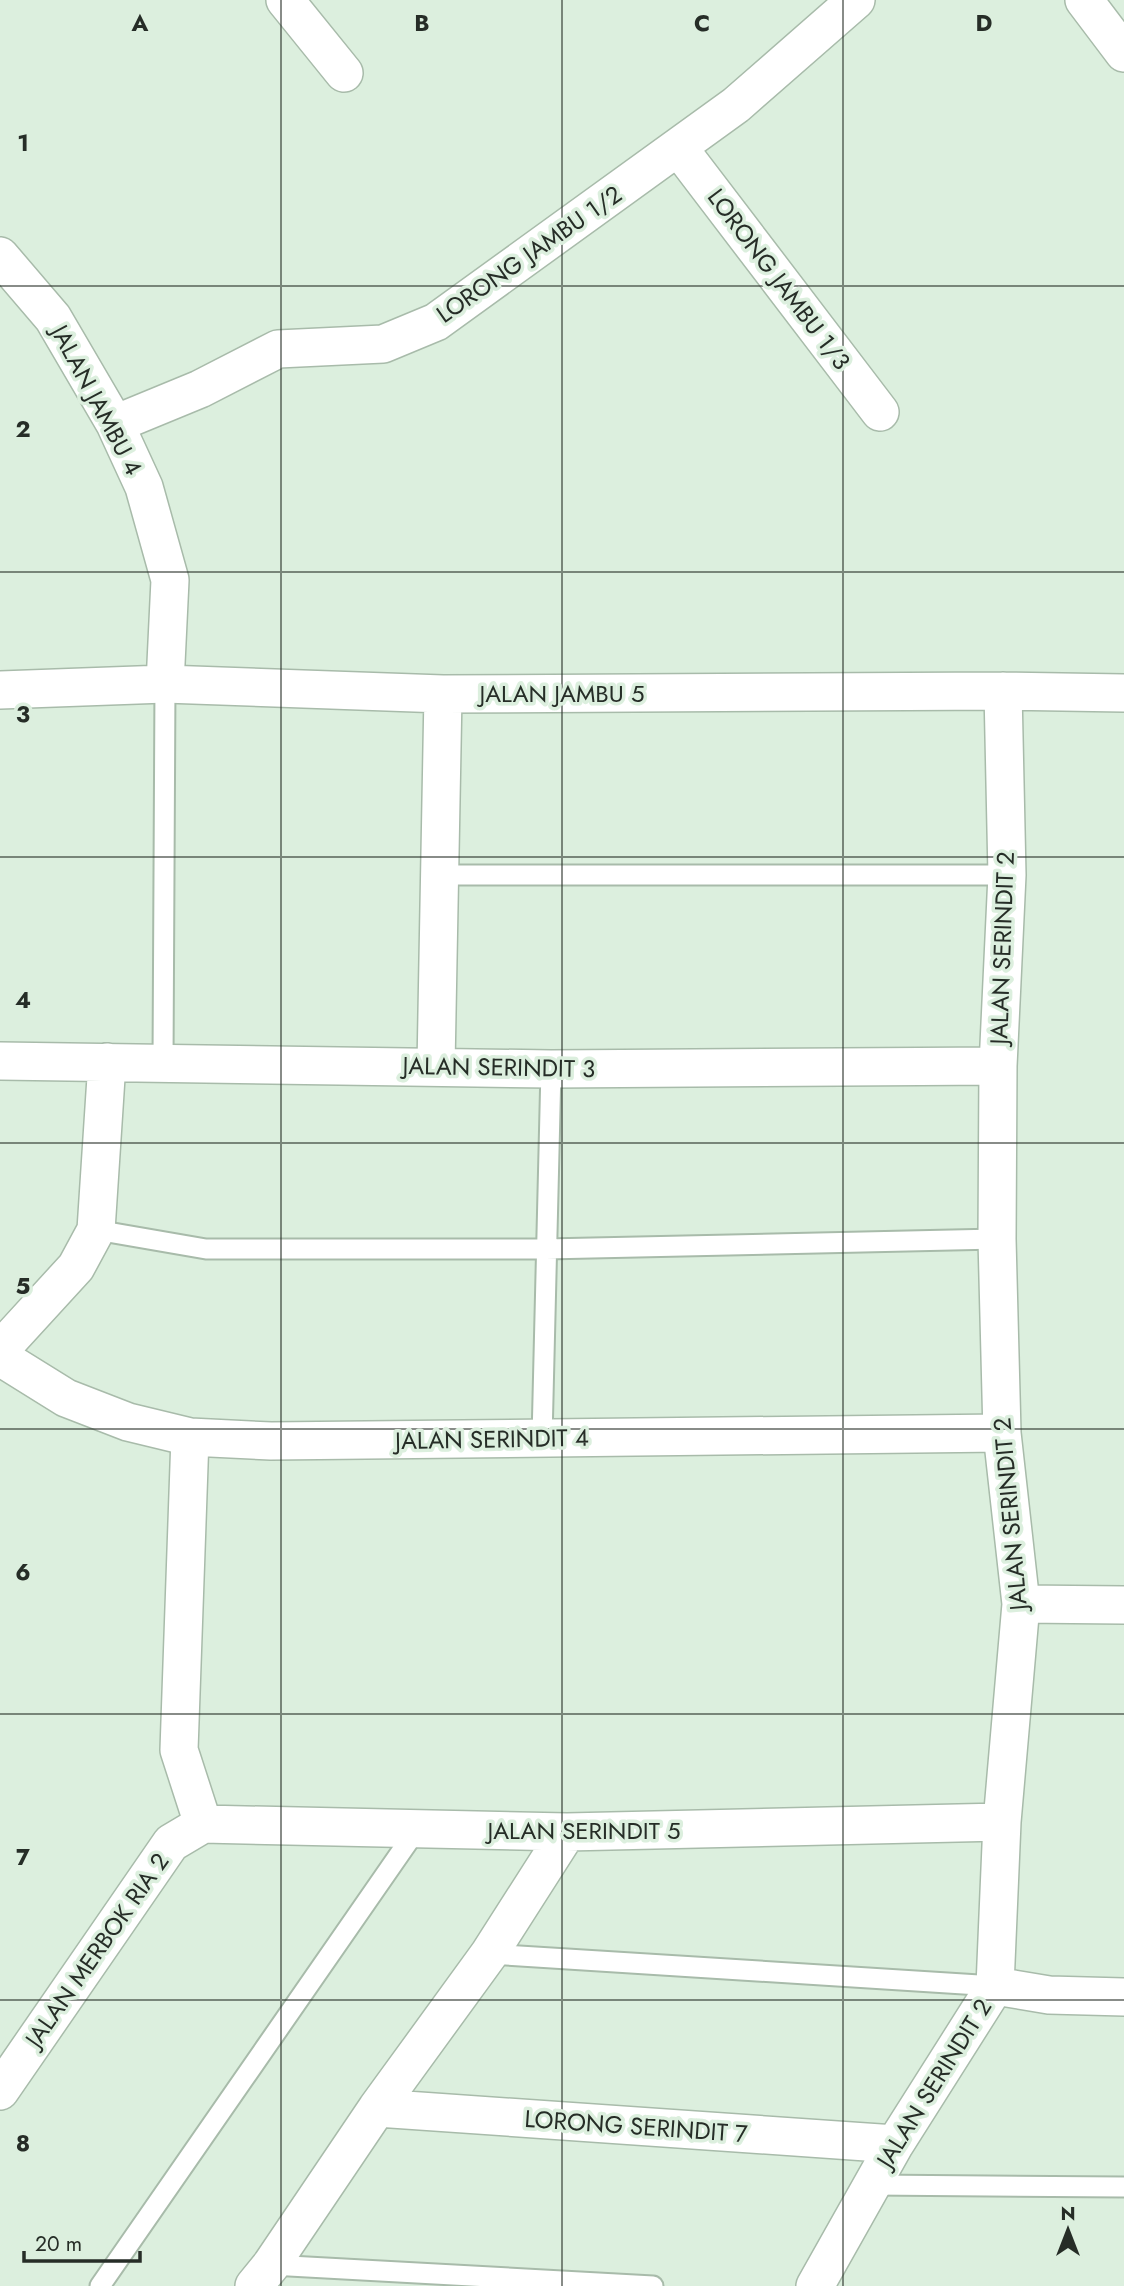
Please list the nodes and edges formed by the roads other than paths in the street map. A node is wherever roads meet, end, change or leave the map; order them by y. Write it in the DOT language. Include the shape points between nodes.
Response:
graph roads {
  1 [pos="285,0"];
  2 [pos="856,0"];
  3 [pos="1084,0"];
  4 [pos="1124,53"];
  5 [pos="344,73"];
  6 [pos="678,147"];
  7 [pos="0,256"];
  8 [pos="880,412"];
  9 [pos="115,424"];
  10 [pos="165,684"];
  11 [pos="0,690"];
  12 [pos="1003,691"];
  13 [pos="443,694"];
  14 [pos="1124,694"];
  15 [pos="439,874"];
  16 [pos="1007,874"];
  17 [pos="0,1061"];
  18 [pos="107,1062"];
  19 [pos="163,1062"];
  20 [pos="436,1066"];
  21 [pos="998,1066"];
  22 [pos="551,1069"];
  23 [pos="96,1230"];
  24 [pos="997,1239"];
  25 [pos="546,1249"];
  26 [pos="0,1350"];
  27 [pos="0,1357"];
  28 [pos="1002,1433"];
  29 [pos="190,1437"];
  30 [pos="542,1438"];
  31 [pos="1021,1604"];
  32 [pos="1124,1605"];
  33 [pos="1002,1822"];
  34 [pos="203,1824"];
  35 [pos="417,1829"];
  36 [pos="567,1832"];
  37 [pos="489,1954"];
  38 [pos="995,1986"];
  39 [pos="1124,1997"];
  40 [pos="0,2091"];
  41 [pos="377,2108"];
  42 [pos="895,2144"];
  43 [pos="871,2185"];
  44 [pos="1124,2187"];
  45 [pos="262,2276"];
  46 [pos="100,2286"];
  47 [pos="653,2286"];
  48 [pos="815,2286"];
  1 -- 5 [label="street"];
  2 -- 6 [label="street, LORONG JAMBU 1/2" via="736,105"];
  3 -- 4 [label="street"];
  6 -- 8 [label="street, LORONG JAMBU 1/3"];
  6 -- 9 [label="street, LORONG JAMBU 1/2" via="436,321 383,344 278,349 200,389"];
  7 -- 9 [label="street, JALAN JAMBU 4" via="53,318"];
  9 -- 10 [label="street, JALAN JAMBU 4" via="144,487 170,580"];
  10 -- 11 [label="street, JALAN JAMBU 5"];
  10 -- 13 [label="street, JALAN JAMBU 5"];
  10 -- 19 [label="lane"];
  12 -- 13 [label="street, JALAN JAMBU 5"];
  12 -- 14 [label="street, JALAN JAMBU 5"];
  12 -- 16 [label="street, JALAN SERINDIT 2"];
  13 -- 15 [label="street"];
  15 -- 16 [label="lane"];
  15 -- 20 [label="street"];
  16 -- 21 [label="street, JALAN SERINDIT 2"];
  17 -- 18 [label="street, JALAN SERINDIT 3"];
  18 -- 19 [label="street, JALAN SERINDIT 3"];
  18 -- 23 [label="street"];
  19 -- 20 [label="street, JALAN SERINDIT 3"];
  20 -- 22 [label="street, JALAN SERINDIT 3"];
  21 -- 22 [label="street, JALAN SERINDIT 3"];
  21 -- 24 [label="street, JALAN SERINDIT 2"];
  22 -- 25 [label="lane"];
  23 -- 25 [label="lane" via="206,1249"];
  23 -- 26 [label="street" via="76,1267"];
  24 -- 25 [label="lane"];
  24 -- 28 [label="street, JALAN SERINDIT 2"];
  25 -- 30 [label="lane"];
  27 -- 29 [label="street, JALAN SERINDIT 4" via="66,1398 128,1422"];
  28 -- 30 [label="street, JALAN SERINDIT 4"];
  28 -- 31 [label="street, JALAN SERINDIT 2"];
  29 -- 30 [label="street, JALAN SERINDIT 4" via="271,1441"];
  29 -- 34 [label="street" via="179,1750"];
  31 -- 32 [label="street"];
  31 -- 33 [label="street, JALAN SERINDIT 2"];
  33 -- 36 [label="street, JALAN SERINDIT 5"];
  33 -- 38 [label="street, JALAN SERINDIT 2"];
  34 -- 35 [label="street, JALAN SERINDIT 5"];
  34 -- 40 [label="street, JALAN MERBOK RIA 2" via="171,1843"];
  35 -- 36 [label="street, JALAN SERINDIT 5"];
  35 -- 46 [label="lane"];
  36 -- 37 [label="street"];
  37 -- 38 [label="lane"];
  37 -- 41 [label="street"];
  38 -- 39 [label="street" via="1049,1995"];
  38 -- 42 [label="street, JALAN SERINDIT 2"];
  41 -- 42 [label="street, LORONG SERINDIT 7"];
  41 -- 45 [label="street"];
  42 -- 43 [label="street, JALAN SERINDIT 2"];
  43 -- 44 [label="lane"];
  43 -- 48 [label="street, JALAN SERINDIT 2"];
  45 -- 47 [label="lane"];
}
